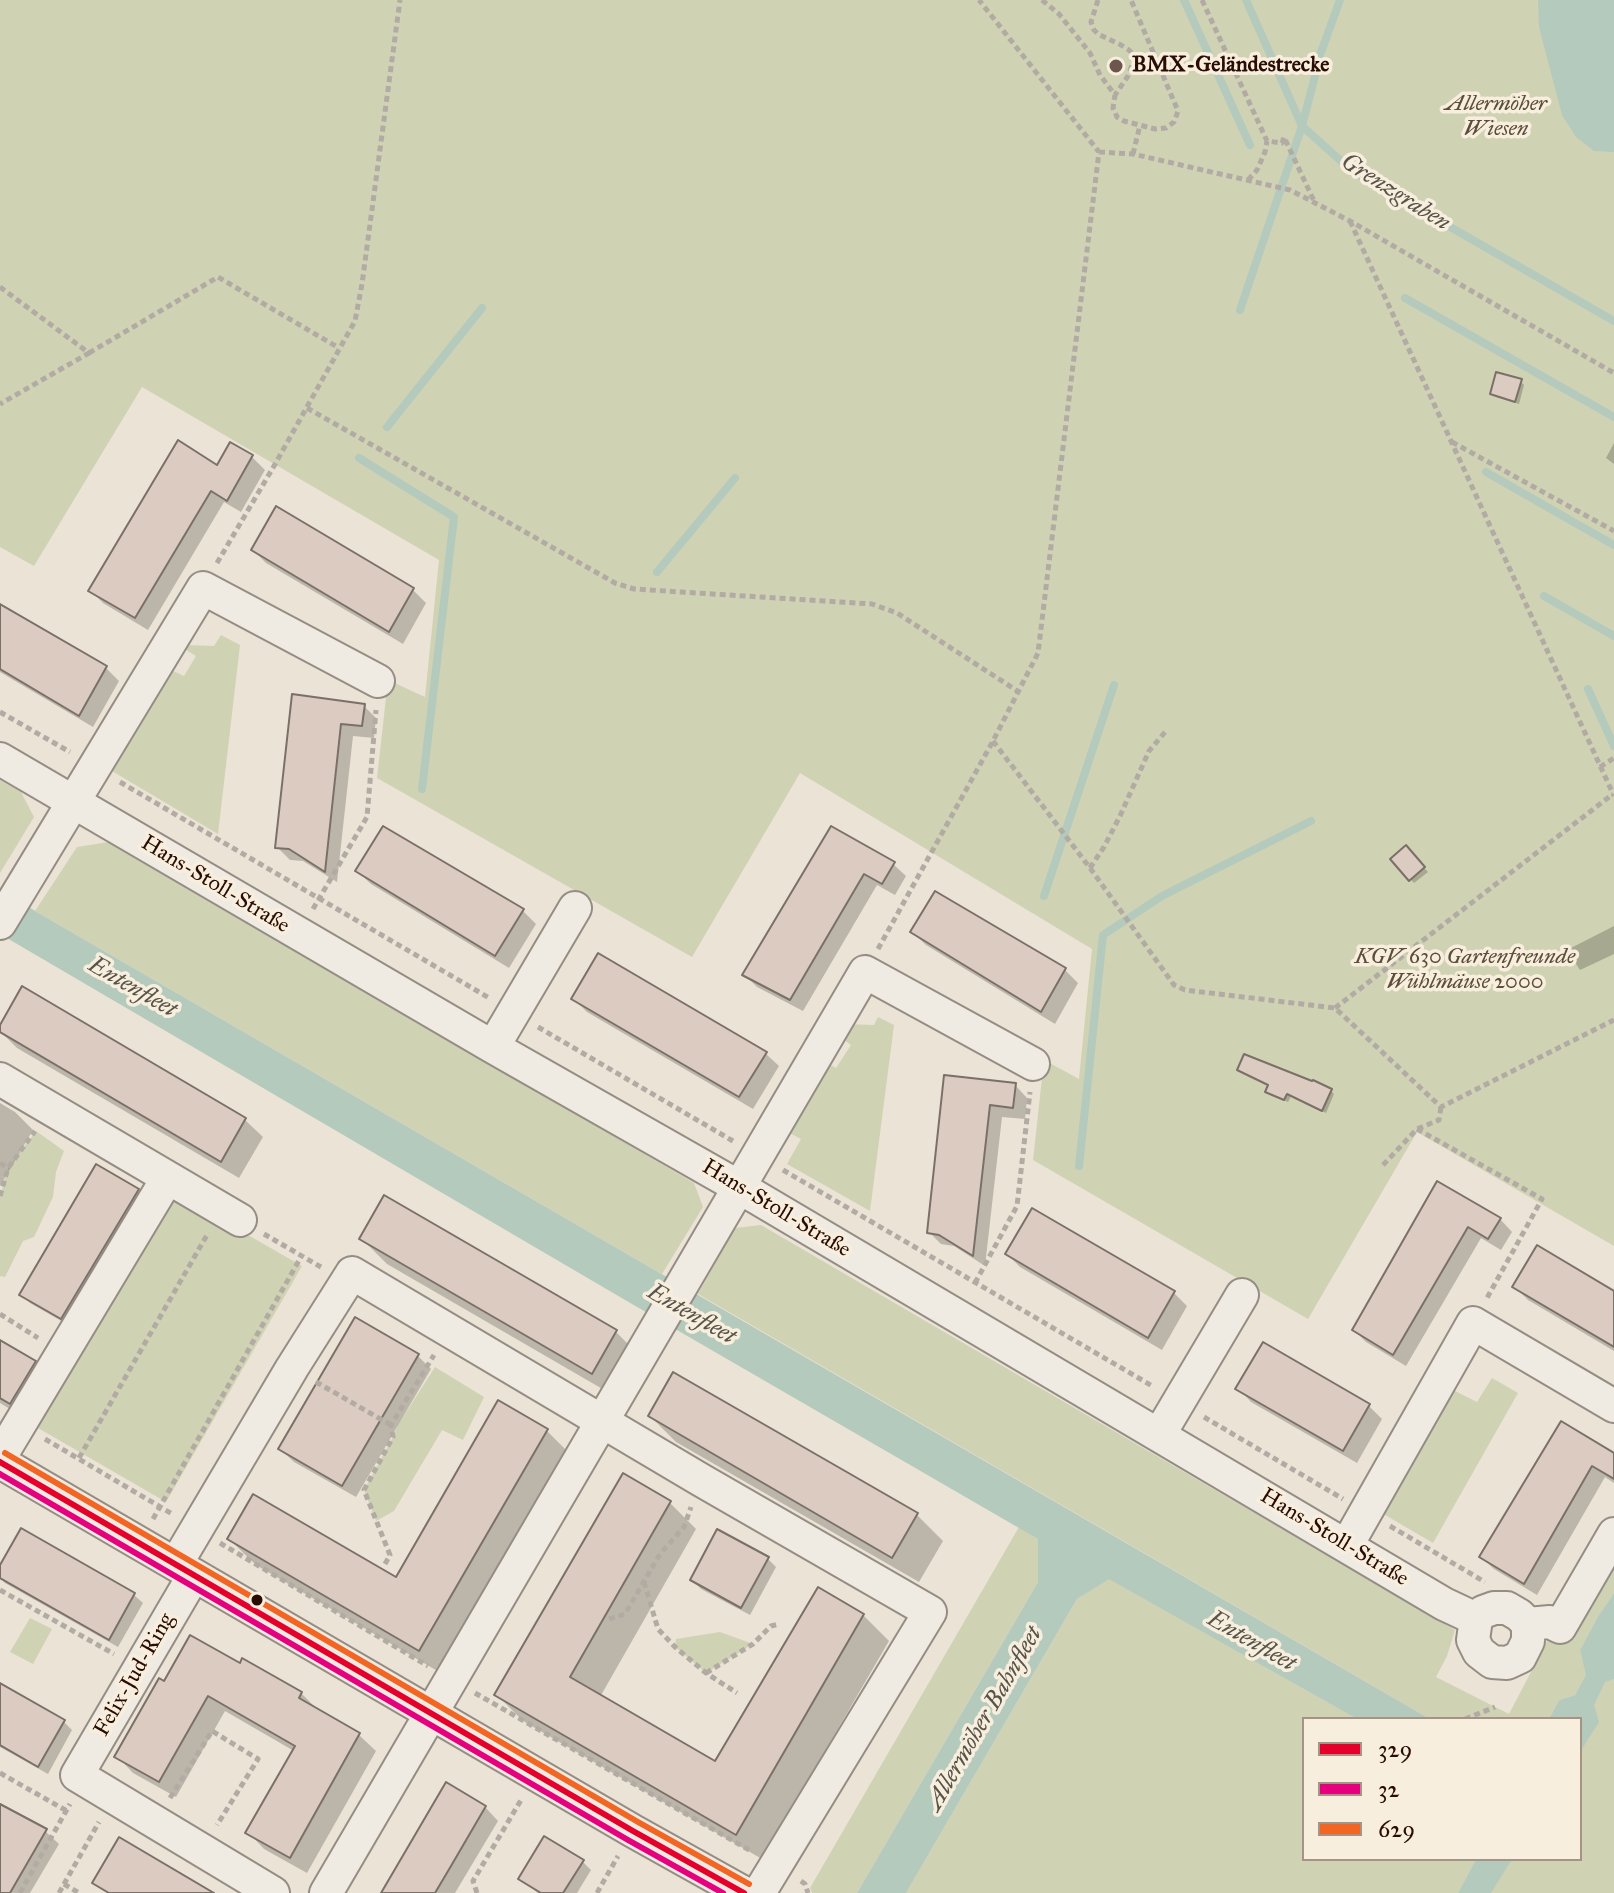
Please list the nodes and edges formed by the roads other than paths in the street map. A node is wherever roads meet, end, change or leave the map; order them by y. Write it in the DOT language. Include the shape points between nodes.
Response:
graph roads {
  1 [pos="378,681"];
  2 [pos="0,759"];
  3 [pos="74,801"];
  4 [pos="575,908"];
  5 [pos="0,923"];
  6 [pos="493,1047"];
  7 [pos="1033,1064"];
  8 [pos="0,1079"];
  9 [pos="167,1179"];
  10 [pos="739,1187"];
  11 [pos="231,1215"];
  12 [pos="1242,1295"];
  13 [pos="1614,1406"];
  14 [pos="603,1421"];
  15 [pos="1159,1435"];
  16 [pos="0,1460"];
  17 [pos="1614,1534"];
  18 [pos="1347,1545"];
  19 [pos="185,1570"];
  20 [pos="1530,1614"];
  21 [pos="1476,1619"];
  22 [pos="432,1714"];
  23 [pos="273,1893"];
  24 [pos="326,1893"];
  25 [pos="744,1893"];
  26 [pos="759,1893"];
  1 -- 3 [label="street" via="203,588"];
  2 -- 3 [label="street, Hans-Stoll-Straße"];
  3 -- 5 [label="street"];
  3 -- 6 [label="street, Hans-Stoll-Straße"];
  4 -- 6 [label="street"];
  6 -- 10 [label="street, Hans-Stoll-Straße"];
  7 -- 10 [label="street" via="865,972"];
  8 -- 9 [label="street"];
  9 -- 11 [label="street"];
  9 -- 16 [label="street"];
  10 -- 14 [label="street"];
  10 -- 15 [label="street, Hans-Stoll-Straße"];
  12 -- 15 [label="street"];
  13 -- 18 [label="street" via="1473,1323"];
  14 -- 19 [label="street, Felix-Jud-Ring" via="352,1273 197,1529"];
  14 -- 22 [label="street"];
  14 -- 26 [label="street" via="930,1612"];
  15 -- 18 [label="street, Hans-Stoll-Straße"];
  16 -- 19 [label="street"];
  17 -- 20 [label="street" via="1560,1627"];
  18 -- 21 [label="street, Hans-Stoll-Straße"];
  19 -- 22 [label="street"];
  19 -- 23 [label="street, Felix-Jud-Ring" via="81,1777"];
  20 -- 21 [label="street" via="1494,1608"];
  20 -- 21 [label="street" via="1528,1641 1520,1657 1507,1663 1492,1662 1479,1652 1473,1640"];
  22 -- 24 [label="street"];
  22 -- 25 [label="street"];
}
